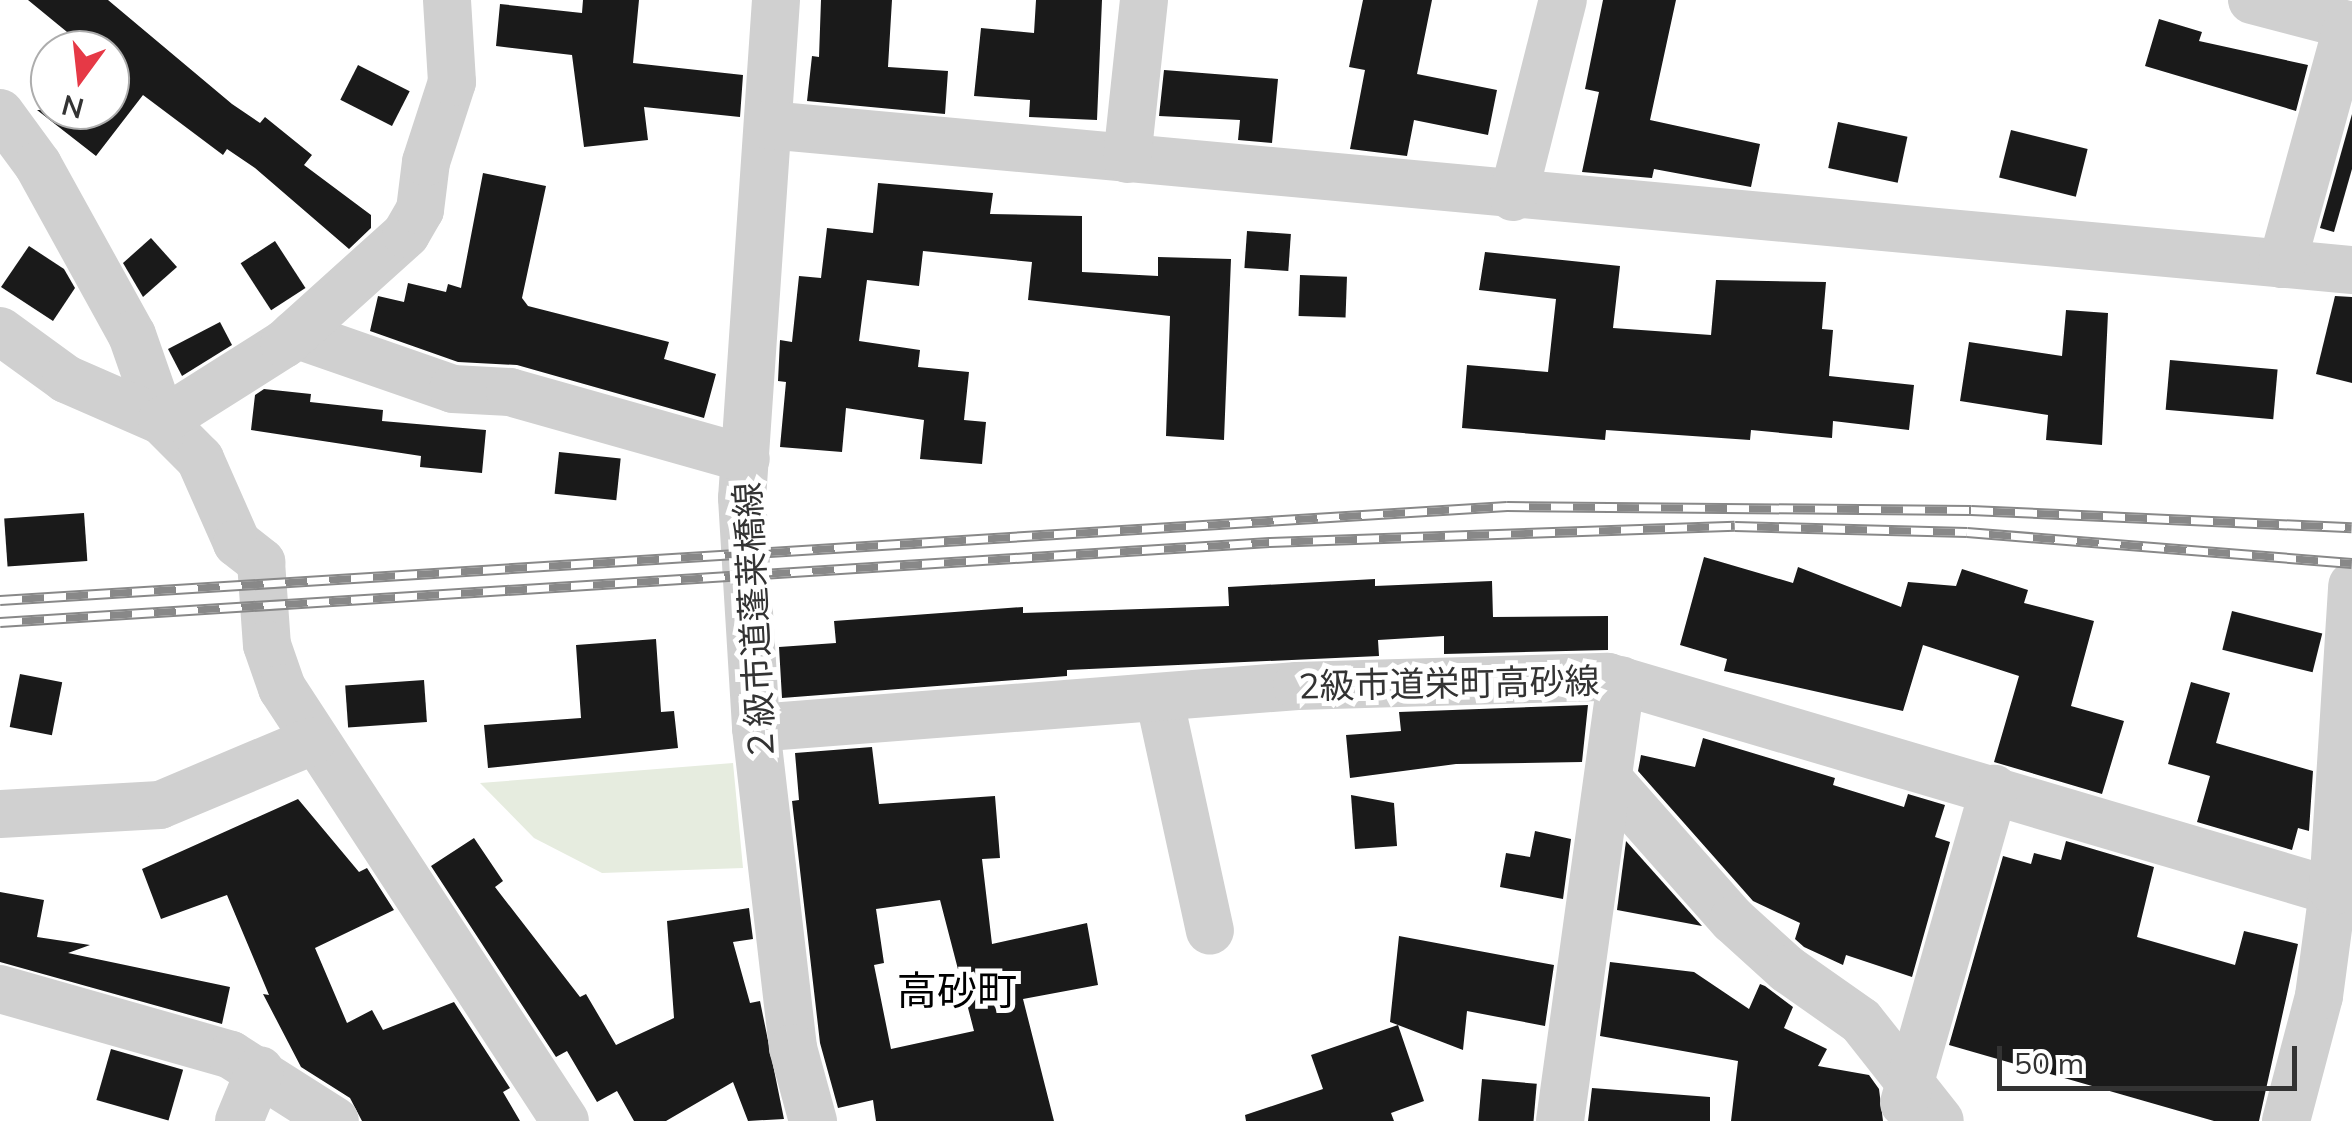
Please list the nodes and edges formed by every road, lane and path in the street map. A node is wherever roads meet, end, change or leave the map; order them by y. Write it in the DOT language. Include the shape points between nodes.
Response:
graph roads {
  1 [pos="447,0"];
  2 [pos="776,0"];
  3 [pos="1144,0"];
  4 [pos="1563,0"];
  5 [pos="2252,0"];
  6 [pos="2350,26"];
  7 [pos="0,113"];
  8 [pos="768,125"];
  9 [pos="1127,159"];
  10 [pos="1513,197"];
  11 [pos="2282,264"];
  12 [pos="2352,270"];
  13 [pos="0,332"];
  14 [pos="296,334"];
  15 [pos="162,421"];
  16 [pos="746,459"];
  17 [pos="2352,586"];
  18 [pos="1620,680"];
  19 [pos="1159,697"];
  20 [pos="756,728"];
  21 [pos="312,741"];
  22 [pos="1609,780"];
  23 [pos="1994,789"];
  24 [pos="0,814"];
  25 [pos="2343,894"];
  26 [pos="1210,930"];
  27 [pos="0,989"];
  28 [pos="260,1070"];
  29 [pos="1904,1102"];
  30 [pos="240,1121"];
  31 [pos="335,1121"];
  32 [pos="564,1121"];
  33 [pos="812,1121"];
  34 [pos="1560,1121"];
  35 [pos="1940,1121"];
  36 [pos="2286,1121"];
  1 -- 14 [label="street" via="452,82 426,162 420,210 406,234"];
  2 -- 8 [label="street, ２級市道蓬莱橋線"];
  3 -- 9 [label="street"];
  4 -- 10 [label="street"];
  5 -- 6 [label="street"];
  6 -- 11 [label="street"];
  7 -- 15 [label="street" via="38,165 132,335"];
  8 -- 9 [label="street"];
  8 -- 16 [label="street, ２級市道蓬莱橋線"];
  9 -- 10 [label="street"];
  10 -- 11 [label="street"];
  11 -- 12 [label="street"];
  13 -- 15 [label="street" via="66,379"];
  14 -- 15 [label="street"];
  14 -- 16 [label="street" via="453,389 510,392"];
  15 -- 21 [label="street" via="200,459 237,543 261,562 267,645"];
  16 -- 20 [label="street, ２級市道蓬莱橋線" via="742,498"];
  17 -- 25 [label="street"];
  18 -- 19 [label="street, 2級市道栄町高砂線" via="1316,686"];
  18 -- 22 [label="street"];
  18 -- 23 [label="street, 2級市道栄町高砂線"];
  19 -- 20 [label="street, 2級市道栄町高砂線"];
  19 -- 26 [label="street"];
  20 -- 33 [label="street, ２級市道蓬莱橋線" via="793,1048"];
  21 -- 24 [label="street" via="160,805"];
  21 -- 32 [label="street"];
  22 -- 29 [label="street" via="1734,920 1786,969 1860,1021"];
  22 -- 34 [label="street"];
  23 -- 25 [label="street, 2級市道栄町高砂線"];
  23 -- 29 [label="street"];
  25 -- 36 [label="street"];
  27 -- 28 [label="street" via="231,1055"];
  28 -- 30 [label="street"];
  28 -- 31 [label="street"];
  29 -- 35 [label="street"];
}
